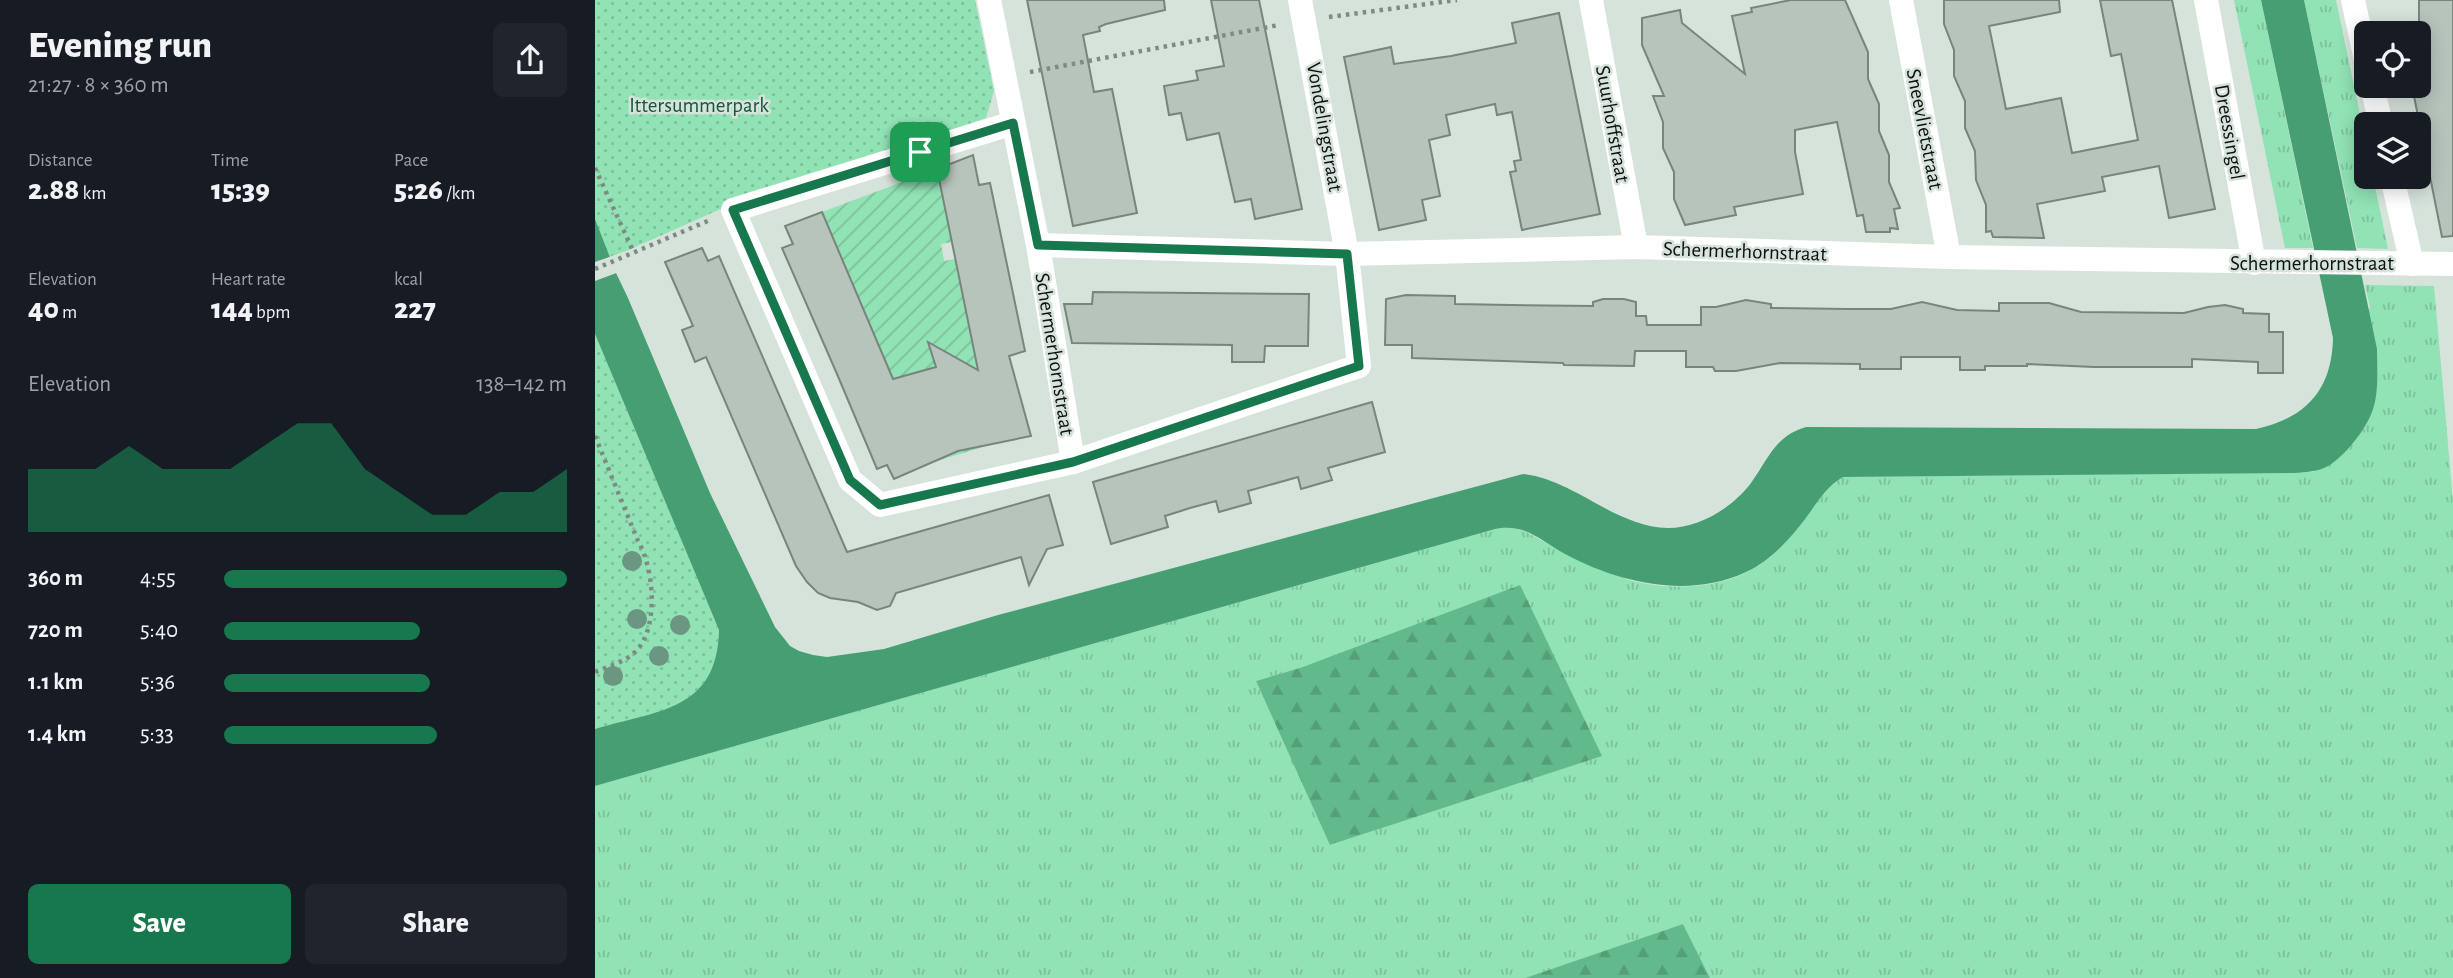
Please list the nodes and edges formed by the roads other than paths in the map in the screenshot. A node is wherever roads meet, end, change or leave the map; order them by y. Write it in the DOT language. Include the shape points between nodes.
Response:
graph roads {
  1 [pos="989,0"];
  2 [pos="1591,0"];
  3 [pos="1901,0"];
  4 [pos="2206,0"];
  5 [pos="2353,0"];
  6 [pos="1303,10"];
  7 [pos="2358,21"];
  8 [pos="1013,123"];
  9 [pos="2395,189"];
  10 [pos="1038,245"];
  11 [pos="1636,247"];
  12 [pos="1347,254"];
  13 [pos="1949,257"];
  14 [pos="2254,263"];
  15 [pos="2412,264"];
  16 [pos="2453,264"];
  17 [pos="1073,462"];
  1 -- 8 [label="street, Schermerhornstraat"];
  2 -- 11 [label="street, Suurhoffstraat"];
  3 -- 13 [label="street, Sneevlietstraat"];
  4 -- 14 [label="street, Dreessingel"];
  5 -- 7 [label="street"];
  6 -- 12 [label="street, Vondelingstraat"];
  8 -- 10 [label="street, Schermerhornstraat"];
  8 -- 17 [label="street" via="733,210 850,480 880,505"];
  9 -- 15 [label="street"];
  10 -- 12 [label="street, Schermerhornstraat"];
  10 -- 17 [label="street, Schermerhornstraat"];
  11 -- 12 [label="street, Schermerhornstraat"];
  11 -- 13 [label="street, Schermerhornstraat"];
  12 -- 17 [label="street, Vondelingstraat" via="1359,366"];
  13 -- 14 [label="street, Schermerhornstraat"];
  14 -- 15 [label="street, Schermerhornstraat"];
  15 -- 16 [label="street, Schermerhornstraat"];
}
